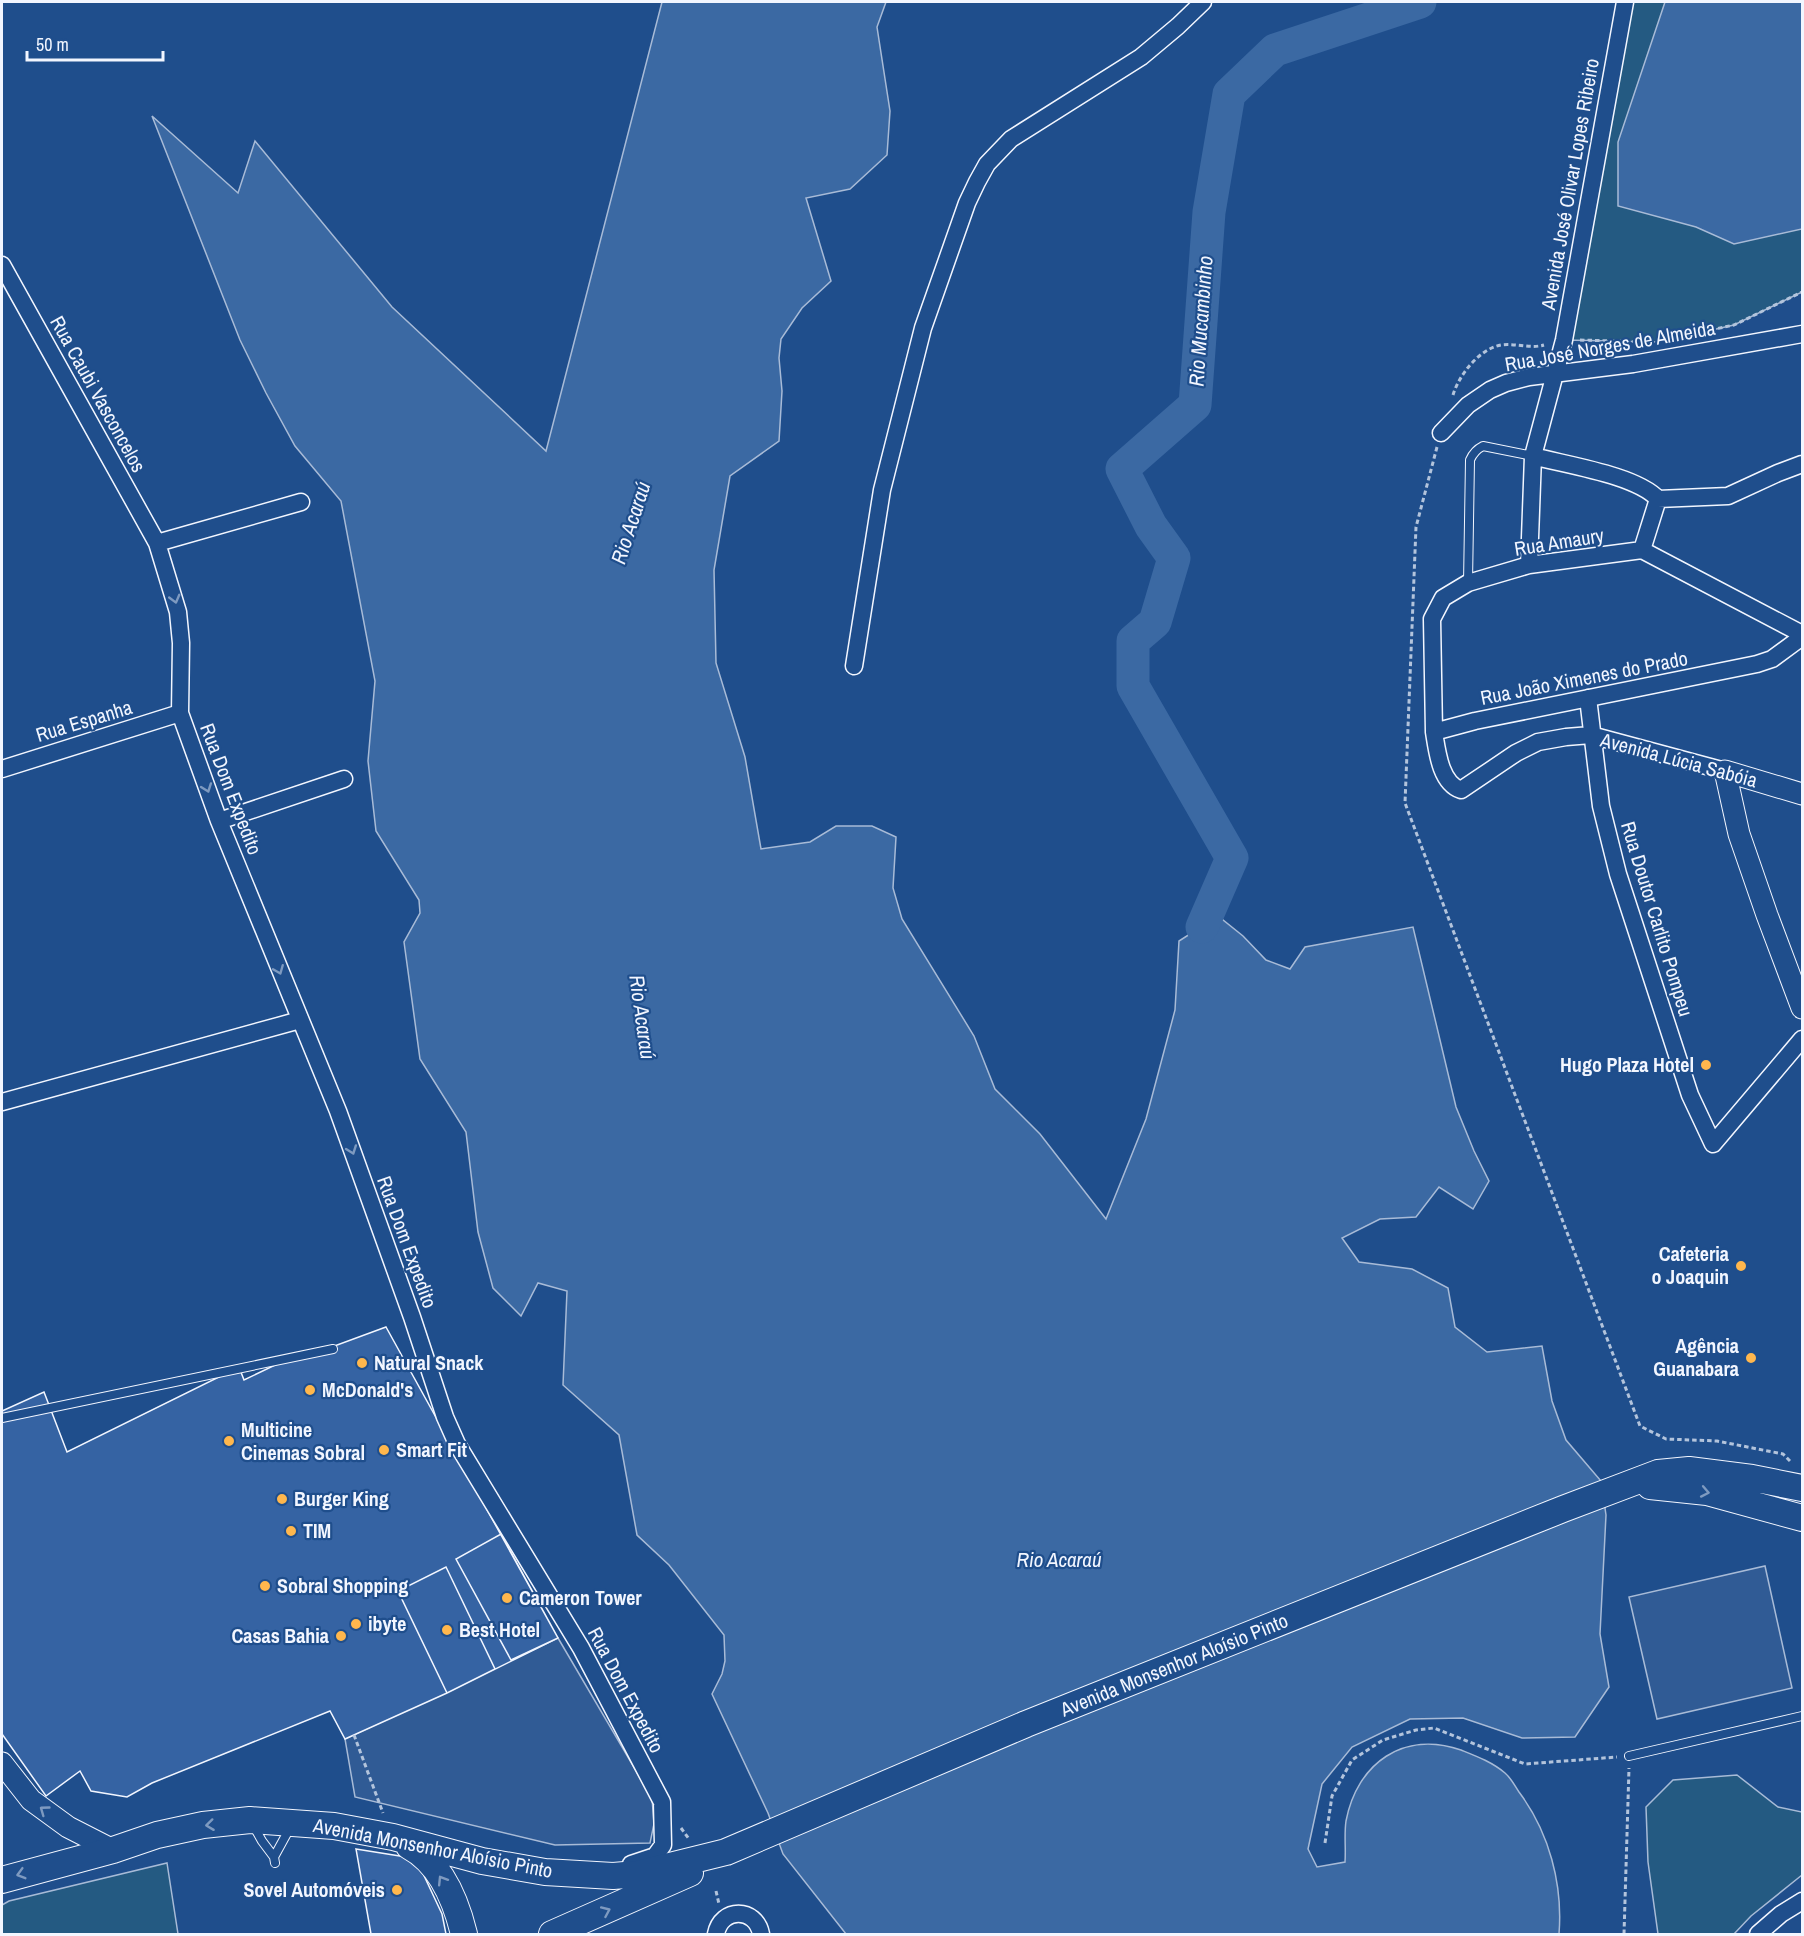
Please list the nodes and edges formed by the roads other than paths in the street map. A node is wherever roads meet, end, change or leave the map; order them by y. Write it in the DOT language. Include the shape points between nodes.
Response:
graph roads {
  1 [pos="1203,2"];
  2 [pos="1625,2"];
  3 [pos="2,265"];
  4 [pos="1803,334"];
  5 [pos="1555,374"];
  6 [pos="1441,433"];
  7 [pos="1533,456"];
  8 [pos="1803,464"];
  9 [pos="1658,499"];
  10 [pos="301,502"];
  11 [pos="157,543"];
  12 [pos="1642,550"];
  13 [pos="1529,565"];
  14 [pos="1468,583"];
  15 [pos="1803,636"];
  16 [pos="854,666"];
  17 [pos="1588,698"];
  18 [pos="180,713"];
  19 [pos="1434,732"];
  20 [pos="1591,735"];
  21 [pos="2,769"];
  22 [pos="1725,771"];
  23 [pos="344,779"];
  24 [pos="1803,794"];
  25 [pos="219,821"];
  26 [pos="1803,1008"];
  27 [pos="300,1020"];
  28 [pos="1803,1039"];
  29 [pos="2,1102"];
  30 [pos="333,1349"];
  31 [pos="2,1418"];
  32 [pos="1626,1486"];
  33 [pos="1802,1488"];
  34 [pos="1803,1518"];
  35 [pos="1803,1716"];
  36 [pos="1629,1756"];
  37 [pos="2,1763"];
  38 [pos="250,1820"];
  39 [pos="292,1822"];
  40 [pos="393,1837"];
  41 [pos="113,1850"];
  42 [pos="726,1852"];
  43 [pos="585,1875"];
  44 [pos="2,1880"];
  45 [pos="1803,1901"];
  46 [pos="464,1935"];
  47 [pos="552,1935"];
  48 [pos="716,1935"];
  49 [pos="761,1935"];
  50 [pos="1758,1935"];
  1 -- 16 [label="street" via="1141,57 1011,139 987,164 977,182 923,328 882,490"];
  2 -- 5 [label="street, Avenida José Olivar Lopes Ribeiro"];
  3 -- 11 [label="street, Rua Caubi Vasconcelos"];
  4 -- 5 [label="street, Rua José Norges de Almeida"];
  5 -- 6 [label="street, Rua José Norges de Almeida" via="1529,377 1490,390 1468,405"];
  5 -- 7 [label="street, Avenida José Olivar Lopes Ribeiro"];
  7 -- 9 [label="street" via="1633,482"];
  7 -- 13 [label="street, Avenida José Olivar Lopes Ribeiro"];
  7 -- 14 [label="lane" via="1483,446 1472,455"];
  8 -- 9 [label="street" via="1728,496"];
  9 -- 12 [label="street"];
  10 -- 11 [label="street"];
  11 -- 18 [label="street, Rua Dom Expedito, one-way" via="178,612"];
  12 -- 13 [label="street, Rua Amaury"];
  12 -- 15 [label="street"];
  13 -- 14 [label="street, Rua Amaury"];
  14 -- 19 [label="street, Rua Amaury" via="1443,598 1432,619"];
  15 -- 17 [label="street, Rua João Ximenes do Prado" via="1772,659 1756,664"];
  17 -- 19 [label="street, Rua João Ximenes do Prado"];
  17 -- 20 [label="street, Rua Doutor Carlito Pompeu"];
  18 -- 21 [label="street, Rua Espanha"];
  18 -- 25 [label="street, Rua Dom Expedito, one-way"];
  19 -- 20 [label="street, Avenida Lúcia Sabóia" via="1448,782 1461,790 1539,742"];
  20 -- 22 [label="street, Avenida Lúcia Sabóia"];
  20 -- 28 [label="street, Rua Doutor Carlito Pompeu" via="1601,806 1618,874 1690,1095 1713,1144"];
  22 -- 24 [label="street, Avenida Lúcia Sabóia"];
  22 -- 26 [label="street" via="1739,834"];
  23 -- 25 [label="street"];
  25 -- 27 [label="street, Rua Dom Expedito, one-way"];
  27 -- 29 [label="street"];
  27 -- 43 [label="street, Rua Dom Expedito, one-way" via="338,1111 457,1444 580,1648 662,1802 663,1845 655,1856"];
  30 -- 31 [label="lane"];
  32 -- 33 [label="main road, Avenida Monsenhor Aloísio Pinto" via="1658,1473 1689,1470"];
  32 -- 34 [label="main road, Avenida Monsenhor Aloísio Pinto, one-way" via="1707,1492"];
  32 -- 42 [label="main road, Avenida Monsenhor Aloísio Pinto" via="1026,1724"];
  35 -- 36 [label="lane"];
  41 -- 37 [label="street, one-way" via="68,1827 31,1800"];
  38 -- 39 [label="main road, Avenida Monsenhor Aloísio Pinto"];
  38 -- 39 [label="lane" via="274,1860"];
  38 -- 41 [label="main road, Avenida Monsenhor Aloísio Pinto, one-way" via="157,1835"];
  39 -- 40 [label="main road, Avenida Monsenhor Aloísio Pinto"];
  40 -- 43 [label="main road, Avenida Monsenhor Aloísio Pinto" via="482,1861"];
  46 -- 40 [label="main road, one-way" via="446,1884 435,1868 419,1851"];
  41 -- 44 [label="main road, Avenida Monsenhor Aloísio Pinto, one-way"];
  42 -- 43 [label="main road, Avenida Monsenhor Aloísio Pinto" via="637,1874"];
  47 -- 42 [label="main road, Avenida Monsenhor Aloísio Pinto, one-way" via="683,1877"];
  45 -- 50 [label="street"];
  48 -- 49 [label="street" via="722,1921 741,1914 754,1919"];
}
